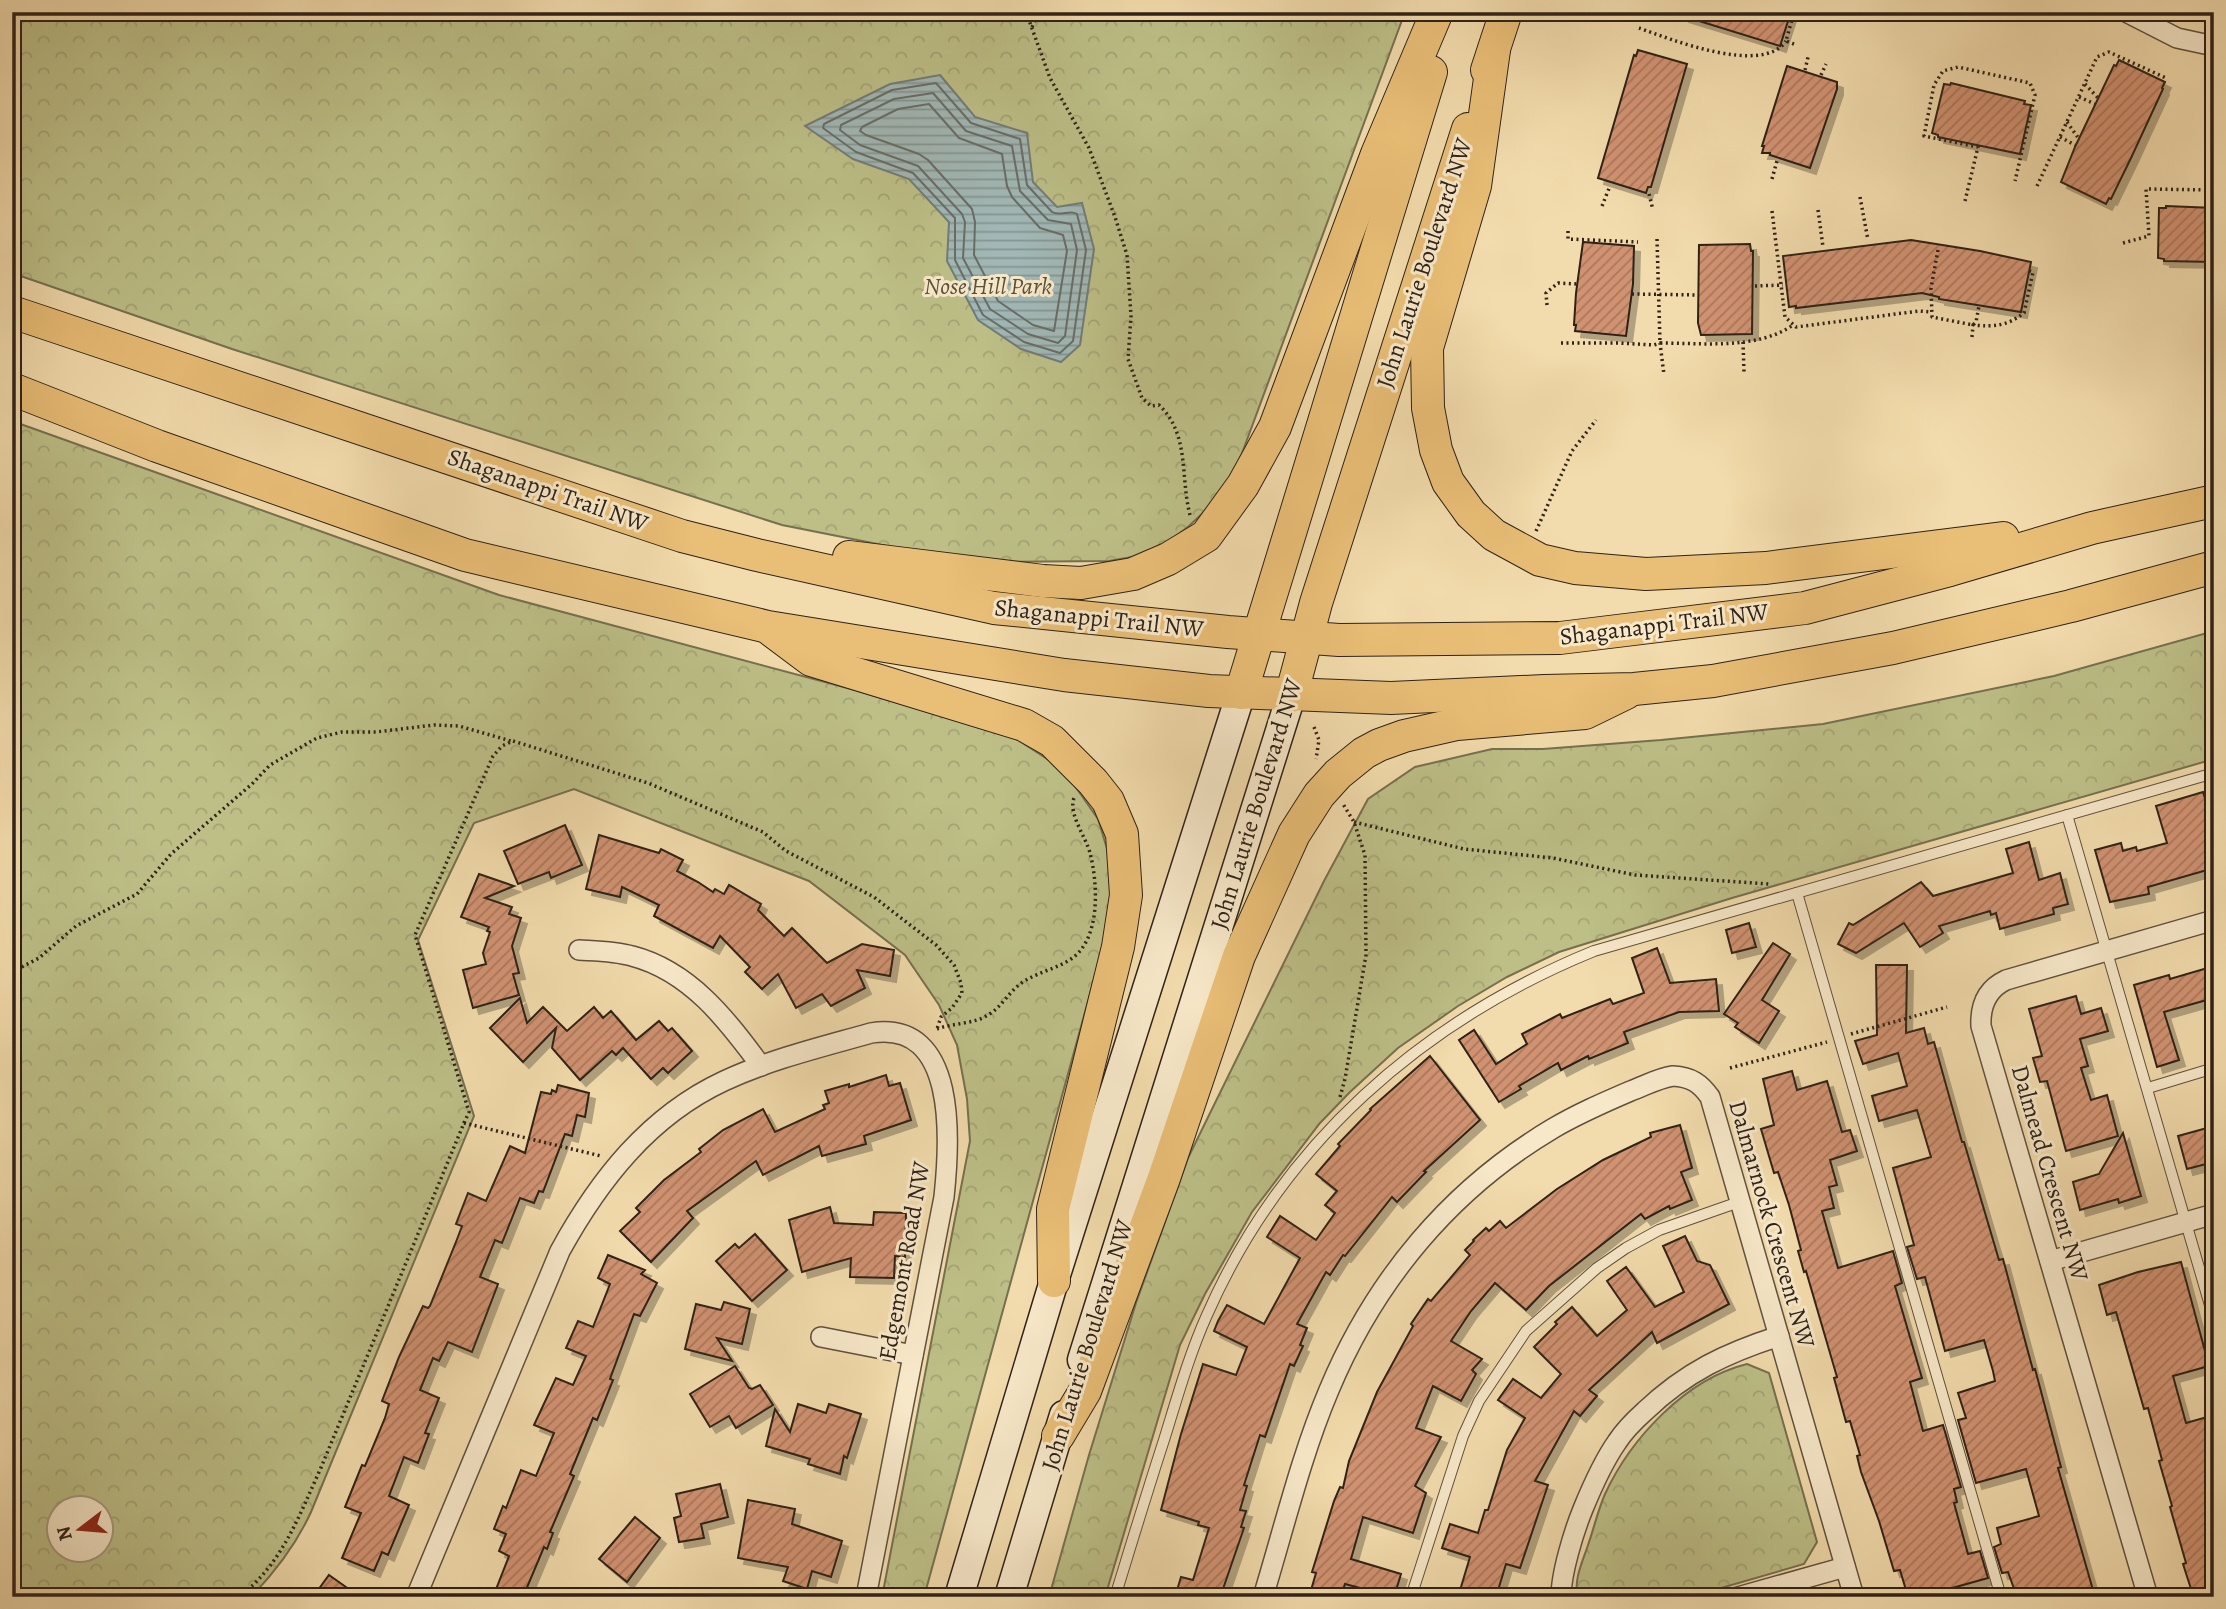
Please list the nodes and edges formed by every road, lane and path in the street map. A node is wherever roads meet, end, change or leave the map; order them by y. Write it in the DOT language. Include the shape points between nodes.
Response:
graph roads {
  1 [pos="1027,12"];
  2 [pos="1039,12"];
  3 [pos="1437,12"];
  4 [pos="1449,12"];
  5 [pos="1506,12"];
  6 [pos="1794,12"];
  7 [pos="2126,12"];
  8 [pos="1639,28"];
  9 [pos="1032,29"];
  10 [pos="1786,41"];
  11 [pos="1794,44"];
  12 [pos="2214,46"];
  13 [pos="1494,50"];
  14 [pos="1808,57"];
  15 [pos="1826,64"];
  16 [pos="1805,70"];
  17 [pos="1821,75"];
  18 [pos="2166,78"];
  19 [pos="2085,84"];
  20 [pos="2079,97"];
  21 [pos="2098,98"];
  22 [pos="2095,104"];
  23 [pos="2067,122"];
  24 [pos="2060,137"];
  25 [pos="2079,139"];
  26 [pos="2076,145"];
  27 [pos="1777,161"];
  28 [pos="1772,179"];
  29 [pos="2015,181"];
  30 [pos="1610,186"];
  31 [pos="2037,186"];
  32 [pos="2214,190"];
  33 [pos="1649,194"];
  34 [pos="1860,197"];
  35 [pos="1965,201"];
  36 [pos="1602,206"];
  37 [pos="1653,209"];
  38 [pos="1818,210"];
  39 [pos="1772,211"];
  40 [pos="1568,231"];
  41 [pos="1657,239"];
  42 [pos="1868,240"];
  43 [pos="1638,242"];
  44 [pos="2123,243"];
  45 [pos="1823,247"];
  46 [pos="1938,250"];
  47 [pos="2030,271"];
  48 [pos="1577,284"];
  49 [pos="1782,285"];
  50 [pos="1755,286"];
  51 [pos="1632,294"];
  52 [pos="1660,295"];
  53 [pos="1698,295"];
  54 [pos="1547,306"];
  55 [pos="1979,306"];
  56 [pos="12,312"];
  57 [pos="1931,312"];
  58 [pos="1793,325"];
  59 [pos="1973,325"];
  60 [pos="1609,336"];
  61 [pos="1972,337"];
  62 [pos="1609,342"];
  63 [pos="1743,342"];
  64 [pos="1560,343"];
  65 [pos="1660,343"];
  66 [pos="1744,372"];
  67 [pos="1664,375"];
  68 [pos="12,390"];
  69 [pos="1596,419"];
  70 [pos="2214,500"];
  71 [pos="1191,517"];
  72 [pos="2092,528"];
  73 [pos="1532,541"];
  74 [pos="757,555"];
  75 [pos="2214,567"];
  76 [pos="768,627"];
  77 [pos="1259,634"];
  78 [pos="1307,639"];
  79 [pos="1634,690"];
  80 [pos="1241,693"];
  81 [pos="1291,696"];
  82 [pos="1314,727"];
  83 [pos="513,741"];
  84 [pos="1316,759"];
  85 [pos="2214,773"];
  86 [pos="1083,790"];
  87 [pos="1339,797"];
  88 [pos="2067,815"];
  89 [pos="1354,822"];
  90 [pos="1797,893"];
  91 [pos="2214,920"];
  92 [pos="579,950"];
  93 [pos="2107,951"];
  94 [pos="12,972"];
  95 [pos="761,1066"];
  96 [pos="2214,1068"];
  97 [pos="2148,1088"];
  98 [pos="464,1123"];
  99 [pos="1331,1126"];
  100 [pos="620,1161"];
  101 [pos="1739,1202"];
  102 [pos="2214,1214"];
  103 [pos="2185,1222"];
  104 [pos="2050,1261"];
  105 [pos="1054,1281"];
  106 [pos="2214,1319"];
  107 [pos="1779,1336"];
  108 [pos="821,1337"];
  109 [pos="914,1355"];
  110 [pos="1058,1436"];
  111 [pos="1845,1567"];
  112 [pos="239,1597"];
  113 [pos="416,1597"];
  114 [pos="866,1597"];
  115 [pos="959,1597"];
  116 [pos="1009,1597"];
  117 [pos="1115,1597"];
  118 [pos="1263,1597"];
  119 [pos="1411,1597"];
  120 [pos="1561,1597"];
  121 [pos="1738,1597"];
  122 [pos="1854,1597"];
  123 [pos="2001,1597"];
  124 [pos="2148,1597"];
  1 -- 9 [label="path"];
  2 -- 9 [label="path"];
  3 -- 74 [label="main road" via="1377,155 1275,427 1243,485 1206,536 1133,574 1081,583 820,554"];
  4 -- 77 [label="main road, John Laurie Boulevard NW"];
  5 -- 13 [label="main road, John Laurie Boulevard NW"];
  6 -- 10 [label="path"];
  7 -- 12 [label="street" via="2177,38"];
  8 -- 10 [label="path" via="1698,48 1738,55 1774,51"];
  9 -- 71 [label="path" via="1050,78 1089,148 1122,237 1131,316 1128,359 1146,404 1159,405 1176,428"];
  10 -- 11 [label="path"];
  13 -- 72 [label="main road" via="1475,186 1427,348 1427,408 1448,482 1471,514 1494,535 1540,560 1575,568 1646,573 1766,568"];
  13 -- 78 [label="main road, John Laurie Boulevard NW"];
  14 -- 16 [label="path"];
  15 -- 17 [label="path"];
  18 -- 19 [label="path" via="2109,52 2097,57"];
  19 -- 20 [label="path"];
  19 -- 21 [label="path"];
  20 -- 22 [label="path"];
  20 -- 23 [label="path"];
  23 -- 24 [label="path"];
  23 -- 25 [label="path"];
  24 -- 26 [label="path"];
  24 -- 31 [label="path"];
  27 -- 28 [label="path"];
  29 -- 35 [label="path" via="2035,95 2030,83 1958,67 1943,71 1934,85 1924,136 1978,147"];
  30 -- 36 [label="path"];
  32 -- 44 [label="path" via="2146,189 2149,236"];
  33 -- 37 [label="path"];
  34 -- 42 [label="path"];
  38 -- 45 [label="path"];
  39 -- 49 [label="path"];
  40 -- 43 [label="path" via="1568,239"];
  41 -- 52 [label="path"];
  46 -- 57 [label="path"];
  47 -- 59 [label="path" via="2024,313 2001,326"];
  48 -- 54 [label="path" via="1558,283 1546,293"];
  49 -- 50 [label="path"];
  49 -- 58 [label="path" via="1785,317"];
  51 -- 52 [label="path"];
  52 -- 53 [label="path"];
  52 -- 65 [label="path"];
  55 -- 59 [label="path"];
  56 -- 74 [label="main road, Shaganappi Trail NW" via="682,536"];
  57 -- 58 [label="path"];
  57 -- 59 [label="path" via="1932,317"];
  58 -- 63 [label="path" via="1779,335"];
  59 -- 61 [label="path"];
  60 -- 62 [label="path"];
  62 -- 64 [label="path"];
  62 -- 65 [label="path"];
  63 -- 65 [label="path"];
  63 -- 66 [label="path"];
  65 -- 67 [label="path"];
  68 -- 76 [label="main road" via="464,555"];
  69 -- 73 [label="path" via="1572,451"];
  70 -- 72 [label="main road, Shaganappi Trail NW"];
  72 -- 78 [label="main road, Shaganappi Trail NW" via="1805,608 1560,638"];
  74 -- 77 [label="main road, Shaganappi Trail NW" via="994,608"];
  75 -- 79 [label="main road" via="1893,648 1713,681"];
  76 -- 80 [label="main road" via="1064,675"];
  76 -- 105 [label="main road" via="811,660 1024,725 1052,741 1108,801 1122,834 1126,895 1118,947 1053,1209"];
  77 -- 78 [label="main road, Shaganappi Trail NW"];
  77 -- 80 [label="main road, John Laurie Boulevard NW"];
  78 -- 81 [label="main road, John Laurie Boulevard NW"];
  79 -- 81 [label="main road" via="1391,698"];
  79 -- 110 [label="main road" via="1585,713 1457,724 1404,736 1364,753 1319,795 1294,834 1239,956 1085,1391"];
  80 -- 81 [label="main road"];
  80 -- 105 [label="main road, John Laurie Boulevard NW"];
  81 -- 110 [label="main road, John Laurie Boulevard NW"];
  82 -- 84 [label="path" via="1319,740"];
  83 -- 86 [label="path" via="648,783 725,814 874,897 936,945 958,973 962,993 941,1017 937,1029 988,1015 1024,981 1054,969 1084,945 1093,920 1095,886 1090,852 1072,805"];
  83 -- 94 [label="path" via="459,726 434,725 317,738 270,765 171,854 137,894 76,926 39,958"];
  83 -- 98 [label="path" via="493,756 415,935 468,1112"];
  85 -- 88 [label="lane"];
  87 -- 89 [label="path"];
  88 -- 90 [label="lane"];
  88 -- 93 [label="lane"];
  89 -- 90 [label="path" via="1464,849 1553,858 1635,875 1777,884"];
  89 -- 99 [label="path" via="1365,855 1366,955 1345,1079"];
  90 -- 99 [label="lane" via="1594,951 1551,969 1498,996 1423,1045"];
  90 -- 123 [label="lane"];
  91 -- 93 [label="street, Dalmead Crescent NW"];
  92 -- 95 [label="street" via="633,956 682,980 717,1011"];
  93 -- 97 [label="lane"];
  93 -- 104 [label="street, Dalmead Crescent NW" via="2006,980 1990,991 1982,1005 1981,1026"];
  95 -- 100 [label="street, Edgemont Road NW" via="683,1105"];
  95 -- 109 [label="street, Edgemont Road NW" via="887,1030 916,1039 931,1056 946,1117 947,1168"];
  96 -- 97 [label="lane"];
  97 -- 103 [label="lane"];
  98 -- 100 [label="path"];
  98 -- 112 [label="path" via="296,1524 271,1567"];
  99 -- 117 [label="lane" via="1258,1220 1207,1314"];
  100 -- 113 [label="street, Edgemont Road NW" via="580,1214 560,1251"];
  101 -- 107 [label="street, Dalmarnock Crescent NW"];
  101 -- 118 [label="street, Dalmarnock Crescent NW" via="1710,1097 1697,1082 1678,1076 1581,1112 1490,1171 1414,1246 1353,1337 1315,1428"];
  101 -- 119 [label="lane" via="1659,1230 1626,1248 1526,1331 1479,1401 1463,1436"];
  102 -- 103 [label="street"];
  103 -- 104 [label="street"];
  103 -- 106 [label="lane"];
  104 -- 124 [label="street, Dalmead Crescent NW"];
  105 -- 115 [label="main road, John Laurie Boulevard NW"];
  107 -- 111 [label="street, Dalmarnock Crescent NW"];
  107 -- 120 [label="street" via="1705,1365 1670,1388 1617,1441 1575,1528"];
  108 -- 109 [label="street"];
  109 -- 114 [label="street, Edgemont Road NW"];
  110 -- 116 [label="main road, John Laurie Boulevard NW"];
  111 -- 121 [label="street"];
  111 -- 122 [label="street, Dalmarnock Crescent NW"];
}
